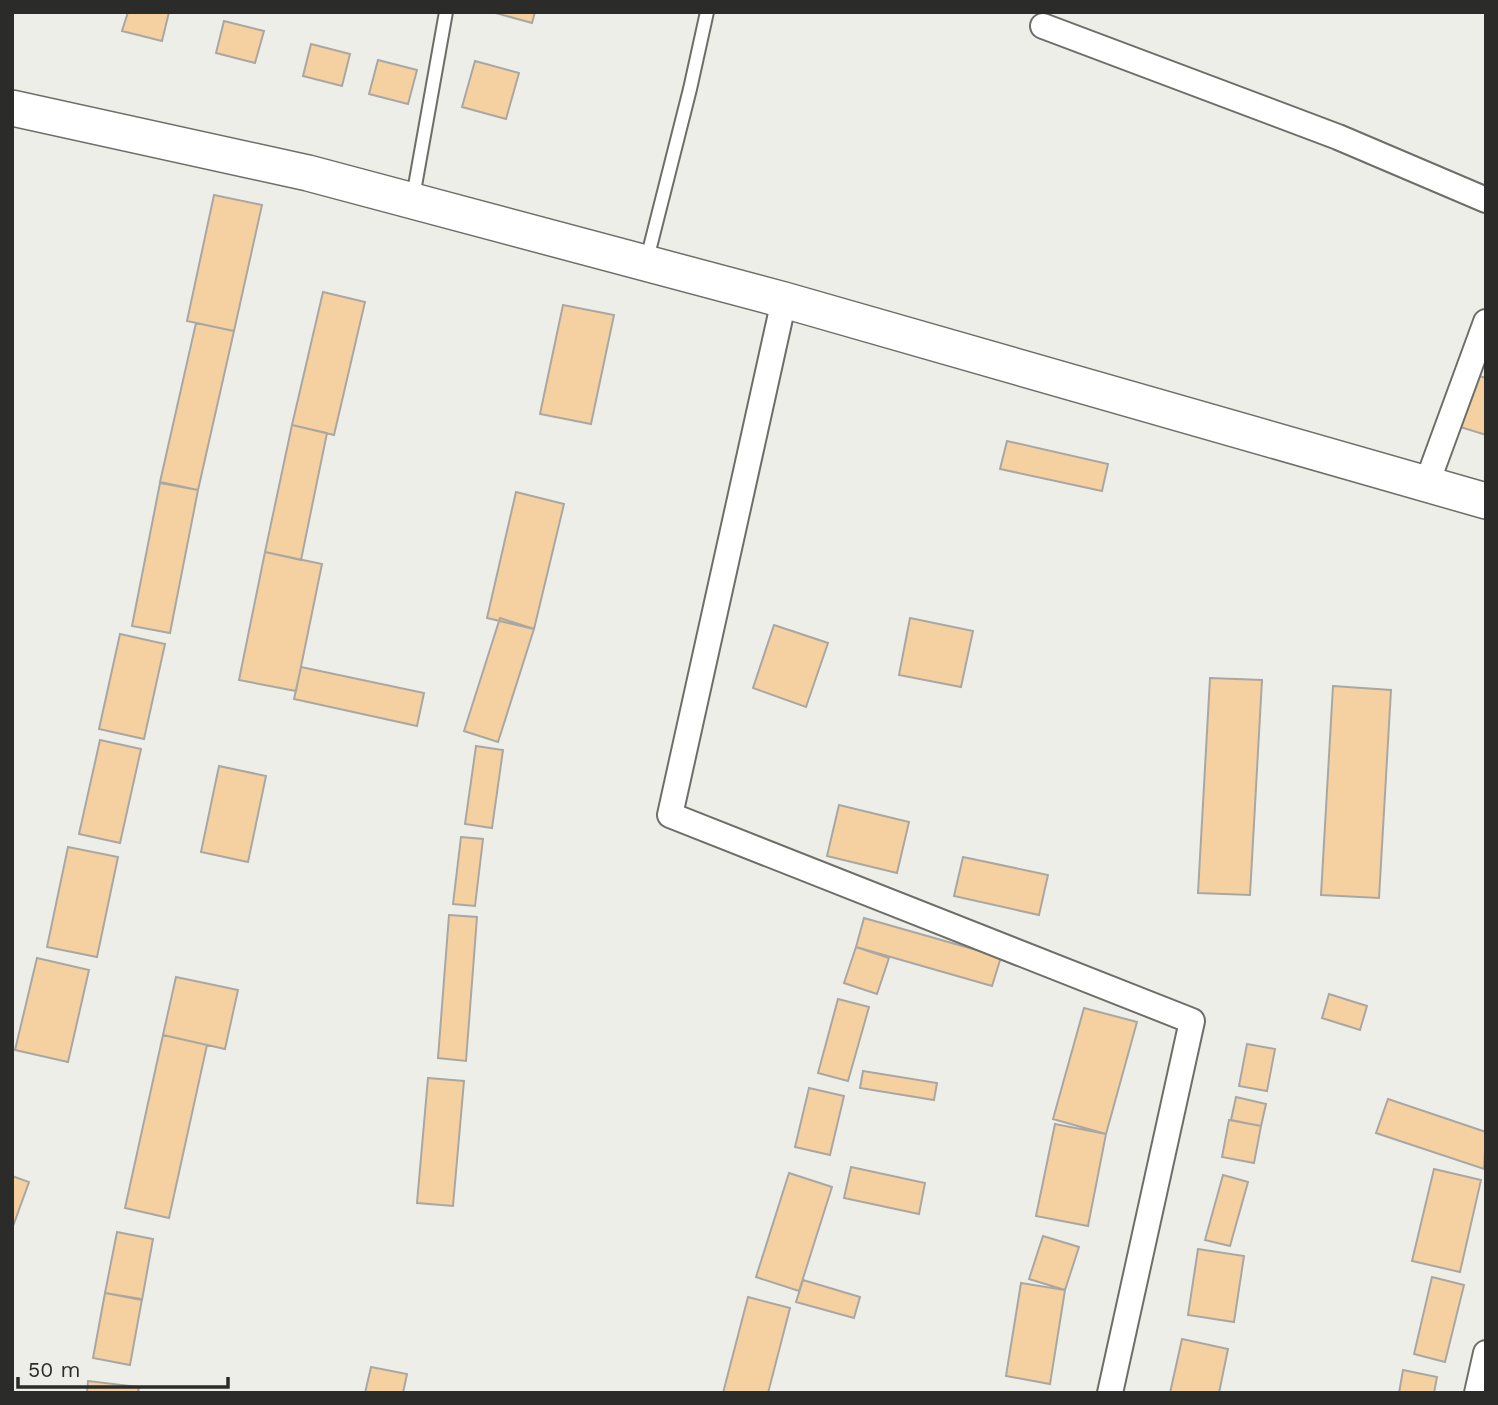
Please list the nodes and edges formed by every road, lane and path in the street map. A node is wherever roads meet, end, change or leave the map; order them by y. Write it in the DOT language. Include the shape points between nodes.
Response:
graph roads {
  1 [pos="446,12"];
  2 [pos="707,12"];
  3 [pos="1043,26"];
  4 [pos="12,108"];
  5 [pos="1486,200"];
  6 [pos="412,201"];
  7 [pos="646,263"];
  8 [pos="784,300"];
  9 [pos="1486,322"];
  10 [pos="1427,483"];
  11 [pos="1486,501"];
  12 [pos="1486,1353"];
  13 [pos="1110,1393"];
  14 [pos="1477,1393"];
  1 -- 6 [label="lane"];
  2 -- 7 [label="lane"];
  3 -- 5 [label="street" via="1338,137"];
  4 -- 6 [label="street" via="308,173"];
  6 -- 7 [label="street"];
  7 -- 8 [label="street"];
  8 -- 10 [label="street"];
  8 -- 13 [label="street" via="670,815 1192,1021"];
  9 -- 10 [label="street"];
  10 -- 11 [label="street"];
  12 -- 14 [label="street"];
}
